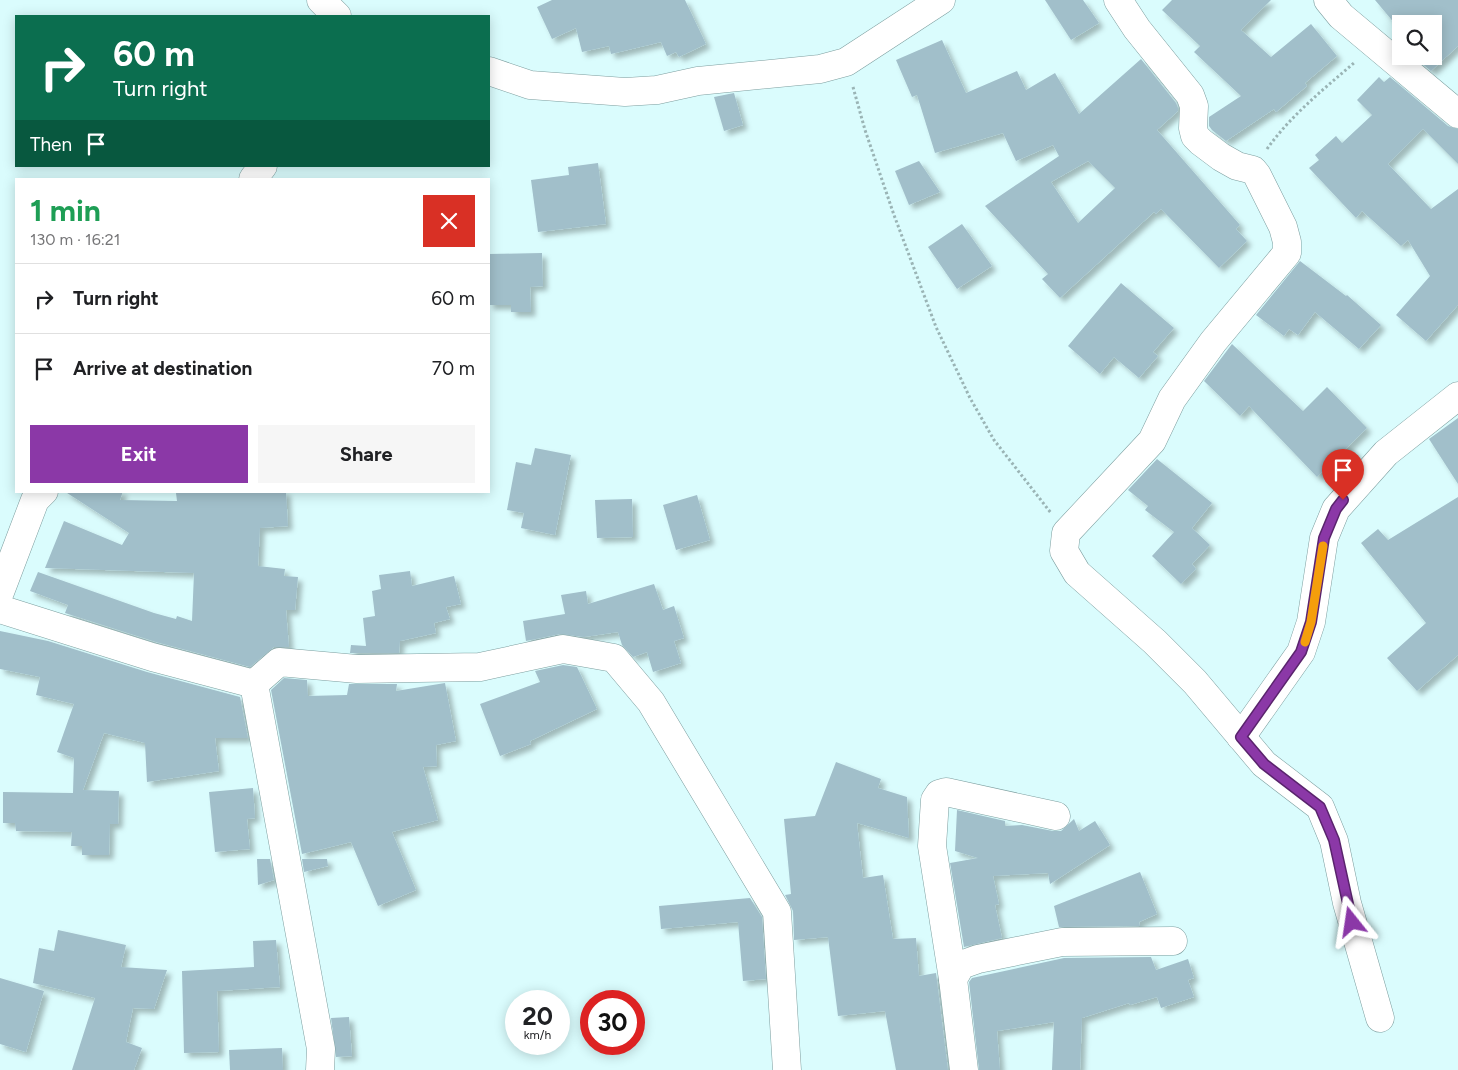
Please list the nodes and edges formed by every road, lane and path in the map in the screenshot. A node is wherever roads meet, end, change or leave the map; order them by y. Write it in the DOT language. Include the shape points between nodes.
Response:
graph roads {
  1 [pos="322,0"];
  2 [pos="941,0"];
  3 [pos="1118,0"];
  4 [pos="1328,0"];
  5 [pos="336,15"];
  6 [pos="1376,44"];
  7 [pos="846,62"];
  8 [pos="490,71"];
  9 [pos="1458,114"];
  10 [pos="262,167"];
  11 [pos="1253,170"];
  12 [pos="254,178"];
  13 [pos="1458,396"];
  14 [pos="42,493"];
  15 [pos="1066,533"];
  16 [pos="0,592"];
  17 [pos="0,610"];
  18 [pos="254,684"];
  19 [pos="1241,737"];
  20 [pos="1056,816"];
  21 [pos="1172,941"];
  22 [pos="953,979"];
  23 [pos="1380,1018"];
  24 [pos="320,1070"];
  25 [pos="787,1070"];
  26 [pos="964,1070"];
  1 -- 5 [label="street"];
  2 -- 7 [label="street"];
  3 -- 11 [label="street" via="1190,95 1194,106 1193,128 1200,142 1237,166"];
  4 -- 6 [label="street"];
  6 -- 9 [label="street"];
  6 -- 11 [label="path" via="1280,131"];
  7 -- 8 [label="street" via="820,69 625,92 530,85"];
  7 -- 15 [label="path" via="881,178 941,336 994,440"];
  10 -- 12 [label="street"];
  11 -- 15 [label="street" via="1283,227 1286,256 1213,342 1172,399 1152,441"];
  13 -- 19 [label="street" via="1386,453 1336,509 1324,538 1311,622 1301,652"];
  14 -- 16 [label="street" via="35,500"];
  15 -- 19 [label="street" via="1064,551 1077,573 1188,675"];
  17 -- 18 [label="street" via="152,657"];
  18 -- 24 [label="street" via="321,1049"];
  18 -- 25 [label="street" via="279,662 358,670 480,668 563,649 614,658 651,702 777,912"];
  19 -- 23 [label="street" via="1264,764 1320,807 1334,840 1347,903"];
  20 -- 22 [label="street" via="946,792 935,800 932,846"];
  21 -- 22 [label="street" via="1062,942 1025,948 961,966"];
  22 -- 26 [label="street"];
}
